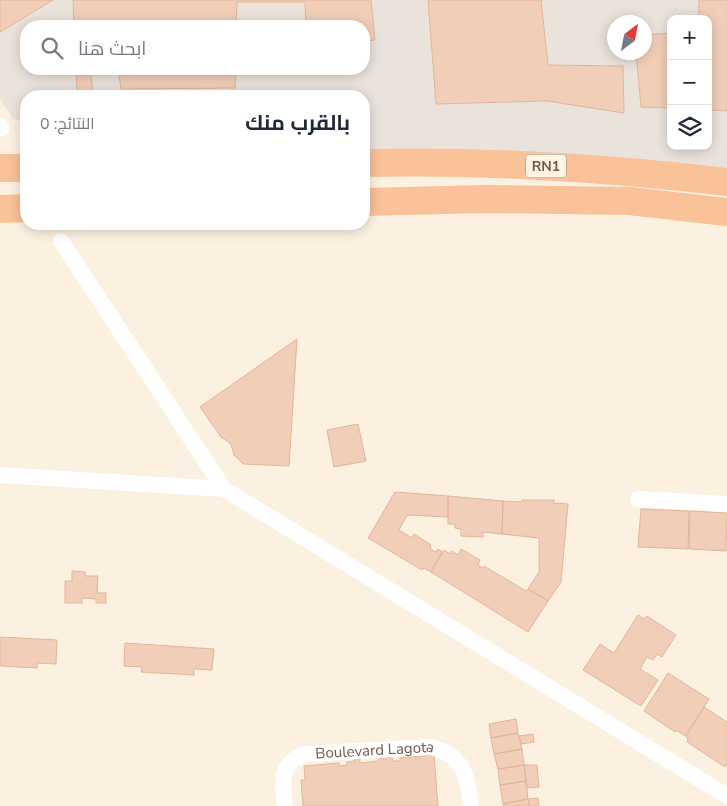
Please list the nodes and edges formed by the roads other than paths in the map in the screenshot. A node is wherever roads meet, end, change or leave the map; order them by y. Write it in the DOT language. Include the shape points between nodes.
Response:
graph roads {
  1 [pos="370,163"];
  2 [pos="0,168"];
  3 [pos="20,168"];
  4 [pos="727,182"];
  5 [pos="370,202"];
  6 [pos="20,208"];
  7 [pos="0,209"];
  8 [pos="727,212"];
  9 [pos="61,241"];
  10 [pos="0,475"];
  11 [pos="224,489"];
  12 [pos="638,499"];
  13 [pos="727,504"];
  14 [pos="727,796"];
  15 [pos="284,806"];
  16 [pos="471,806"];
  1 -- 4 [label="highway, RN1" via="435,161 563,167"];
  2 -- 3 [label="highway"];
  5 -- 8 [label="highway, RN1" via="487,199 629,202"];
  6 -- 7 [label="highway"];
  9 -- 11 [label="street"];
  10 -- 11 [label="street"];
  11 -- 14 [label="street"];
  12 -- 13 [label="street"];
  15 -- 16 [label="street, Boulevard Lagota" via="282,780 294,757 430,746 442,749 460,765 468,780"];
}
